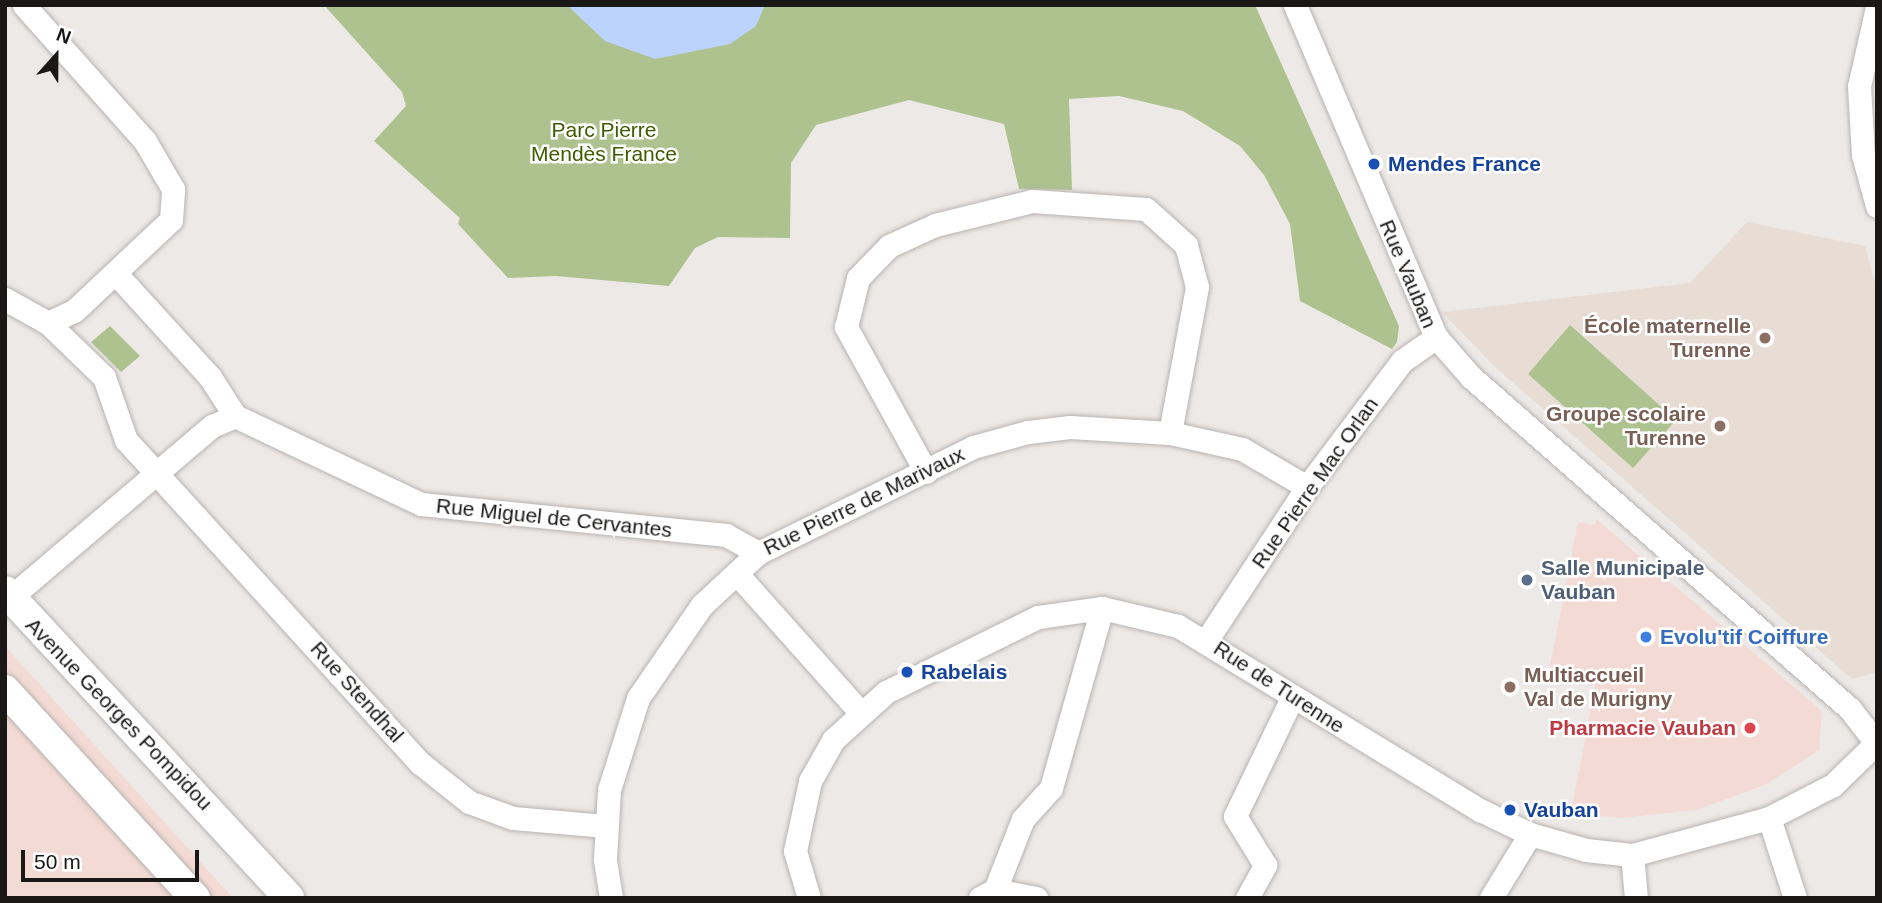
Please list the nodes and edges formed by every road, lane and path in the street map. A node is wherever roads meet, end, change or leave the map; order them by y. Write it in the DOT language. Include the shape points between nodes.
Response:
graph roads {
  1 [pos="24,5"];
  2 [pos="1295,5"];
  3 [pos="1877,8"];
  4 [pos="1877,206"];
  5 [pos="118,276"];
  6 [pos="5,299"];
  7 [pos="48,323"];
  8 [pos="1436,337"];
  9 [pos="235,416"];
  10 [pos="1170,433"];
  11 [pos="159,471"];
  12 [pos="926,472"];
  13 [pos="1307,487"];
  14 [pos="758,553"];
  15 [pos="737,573"];
  16 [pos="7,597"];
  17 [pos="1102,608"];
  18 [pos="1206,641"];
  19 [pos="5,690"];
  20 [pos="1292,698"];
  21 [pos="859,711"];
  22 [pos="1877,743"];
  23 [pos="1769,818"];
  24 [pos="606,826"];
  25 [pos="1530,834"];
  26 [pos="1632,855"];
  27 [pos="988,894"];
  28 [pos="195,898"];
  29 [pos="289,898"];
  30 [pos="611,898"];
  31 [pos="810,898"];
  32 [pos="1036,898"];
  33 [pos="1247,898"];
  34 [pos="1491,898"];
  35 [pos="1636,898"];
  36 [pos="1796,898"];
  1 -- 5 [label="street" via="145,141 173,189 171,219"];
  2 -- 8 [label="street, Rue Vauban"];
  3 -- 4 [label="street" via="1859,86 1863,155"];
  5 -- 7 [label="street"];
  5 -- 9 [label="street" via="209,377"];
  6 -- 7 [label="street, Rue Stendhal"];
  7 -- 11 [label="street, Rue Stendhal" via="104,377 126,440"];
  8 -- 13 [label="street, Rue Pierre Mac Orlan" via="1402,361"];
  8 -- 22 [label="street, Rue Vauban" via="1471,377 1850,709"];
  9 -- 11 [label="street" via="212,426"];
  9 -- 14 [label="street, Rue Miguel de Cervantes" via="421,504 726,535"];
  10 -- 12 [label="street, Rue Pierre de Marivaux" via="1070,427 1028,432 973,447"];
  10 -- 12 [label="street" via="1196,287 1186,245 1146,209 1032,201 923,230 889,246 858,278 846,327"];
  10 -- 13 [label="street, Rue Pierre de Marivaux" via="1242,449"];
  11 -- 16 [label="street"];
  11 -- 24 [label="street, Rue Stendhal" via="420,763 468,802 513,818"];
  12 -- 14 [label="street, Rue Pierre de Marivaux"];
  13 -- 18 [label="street, Rue Pierre Mac Orlan"];
  14 -- 15 [label="street, Rue Pierre de Marivaux"];
  15 -- 21 [label="street"];
  15 -- 24 [label="street, Rue Pierre de Marivaux" via="702,605 638,698 609,790"];
  16 -- 29 [label="main road, Avenue Georges Pompidou"];
  17 -- 18 [label="street, Rue de Turenne" via="1145,615"];
  17 -- 21 [label="street, Rue de Turenne" via="1038,617"];
  17 -- 27 [label="street" via="1051,788 1023,819"];
  18 -- 20 [label="street, Rue de Turenne"];
  19 -- 28 [label="main road"];
  20 -- 25 [label="street, Rue de Turenne"];
  20 -- 33 [label="street" via="1235,816 1265,865"];
  21 -- 31 [label="street, Rue de Turenne" via="810,782 795,851"];
  22 -- 23 [label="street, Rue de Turenne" via="1833,785"];
  23 -- 26 [label="street, Rue de Turenne"];
  23 -- 36 [label="street"];
  24 -- 30 [label="street, Rue Pierre de Marivaux"];
  25 -- 26 [label="street, Rue de Turenne"];
  25 -- 34 [label="street"];
  26 -- 35 [label="street"];
  27 -- 32 [label="street"];
}
